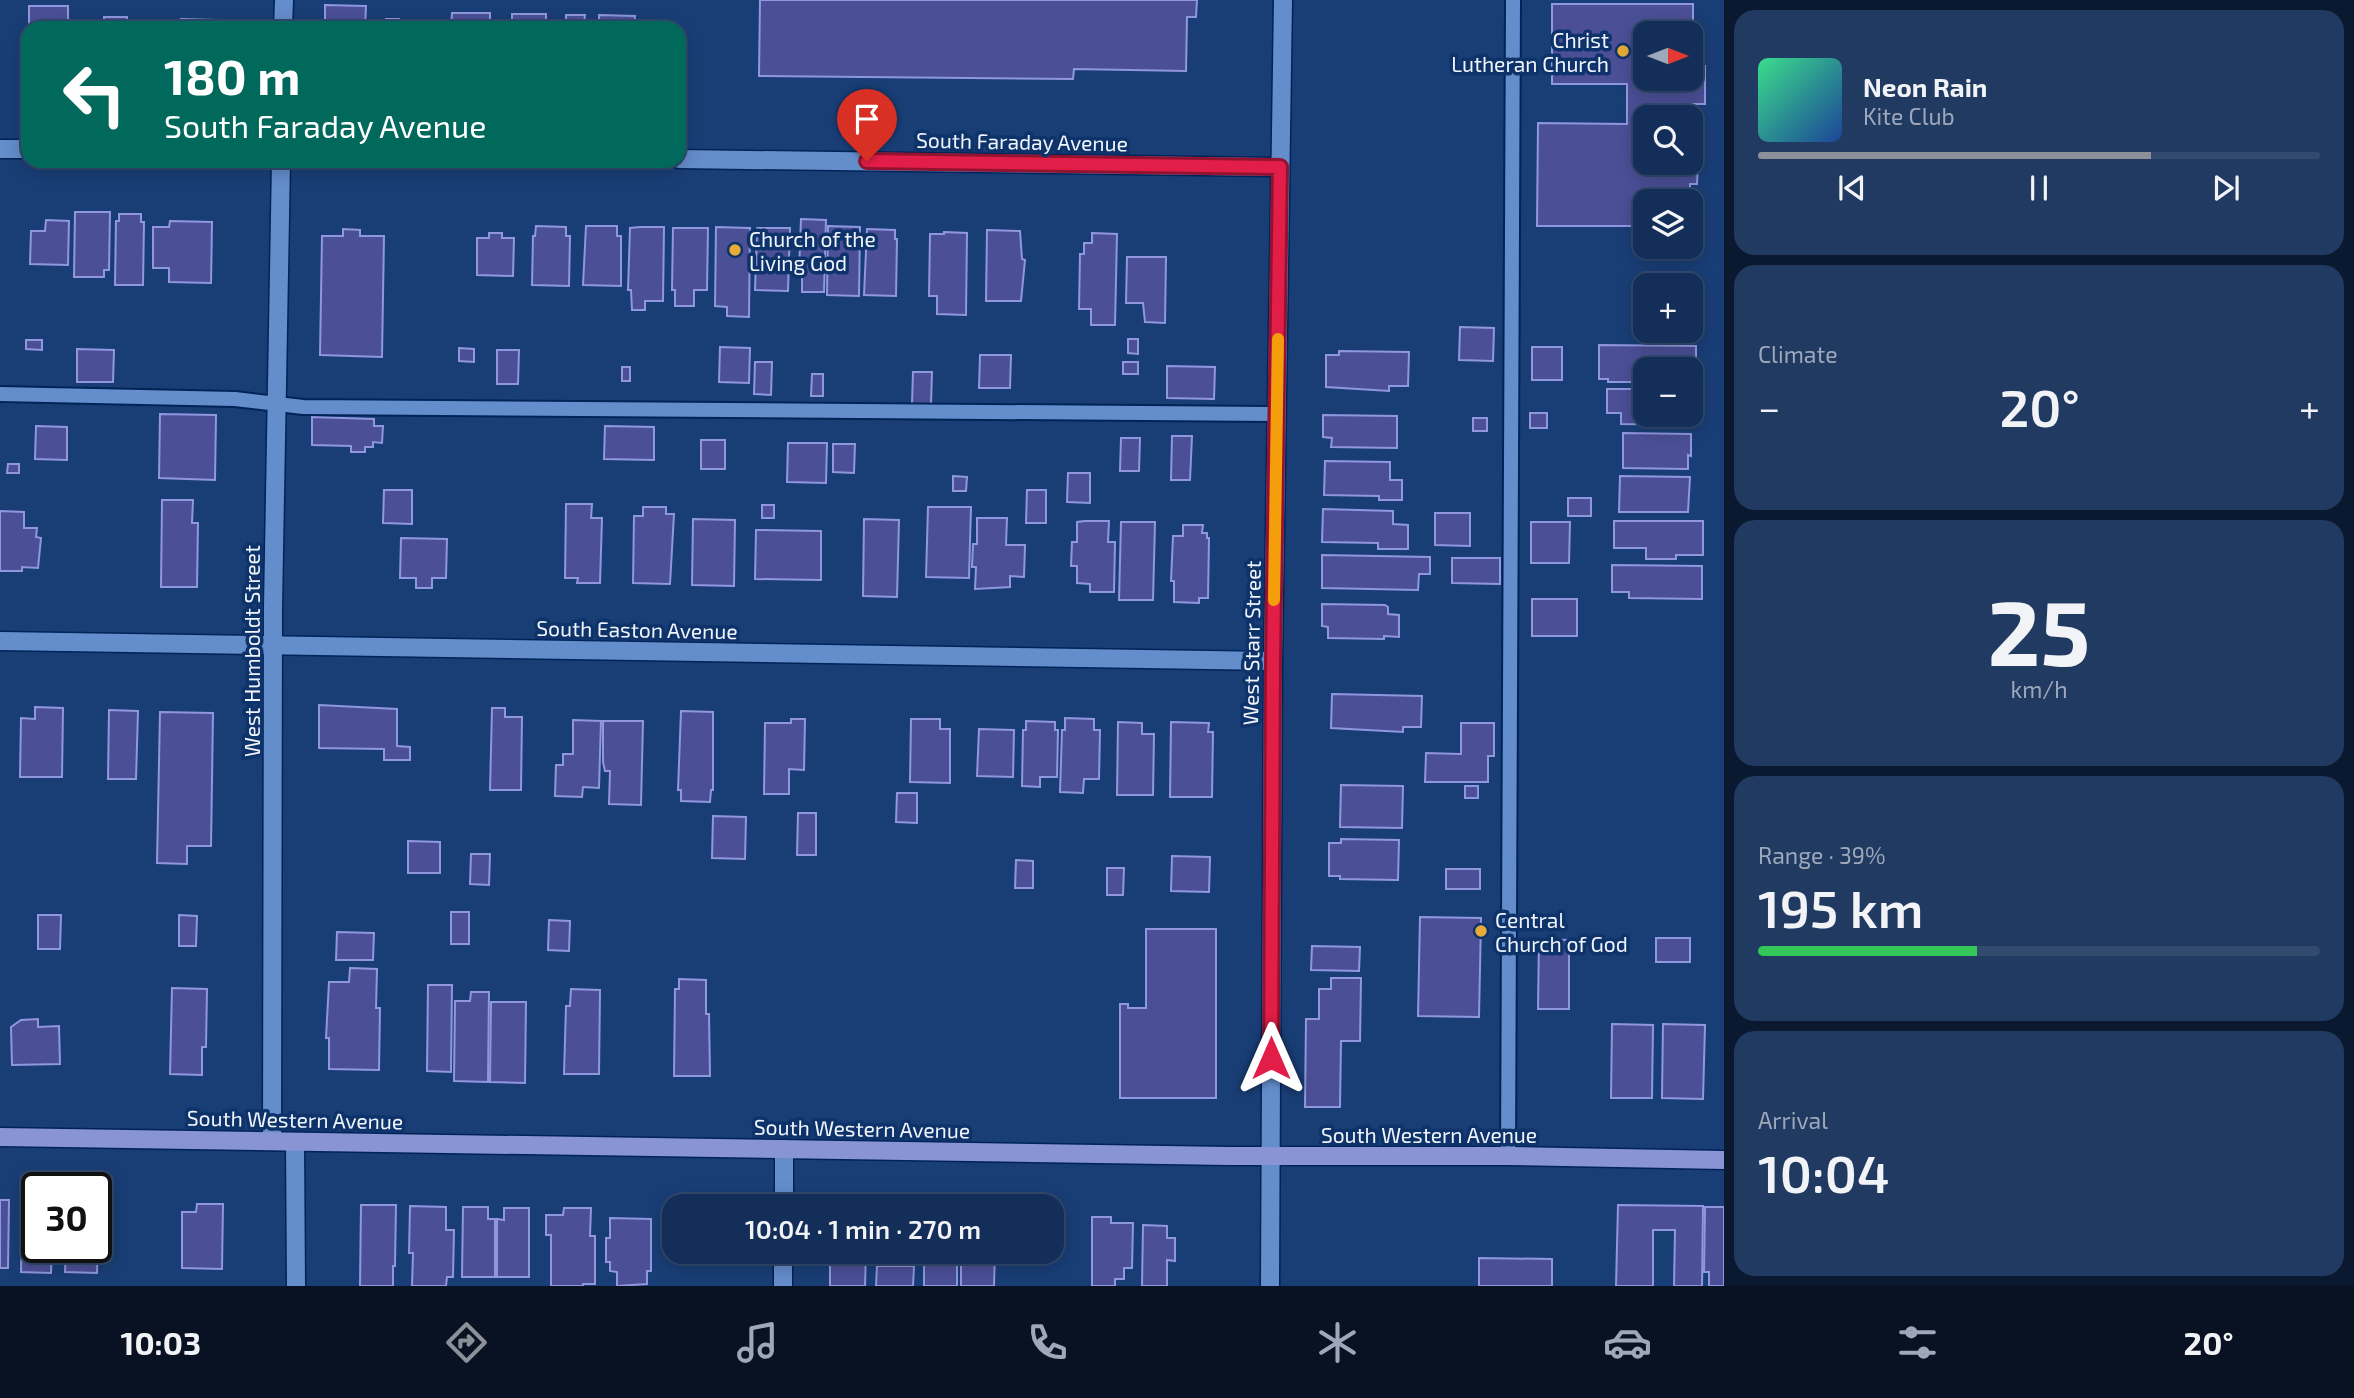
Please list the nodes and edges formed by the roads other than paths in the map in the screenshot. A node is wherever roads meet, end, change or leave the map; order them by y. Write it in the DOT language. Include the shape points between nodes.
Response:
graph roads {
  1 [pos="284,0"];
  2 [pos="1283,0"];
  3 [pos="1513,0"];
  4 [pos="283,21"];
  5 [pos="0,149"];
  6 [pos="21,149"];
  7 [pos="686,159"];
  8 [pos="1280,167"];
  9 [pos="281,168"];
  10 [pos="0,394"];
  11 [pos="277,404"];
  12 [pos="1277,414"];
  13 [pos="0,641"];
  14 [pos="275,647"];
  15 [pos="1273,661"];
  16 [pos="0,1137"];
  17 [pos="272,1141"];
  18 [pos="295,1142"];
  19 [pos="784,1149"];
  20 [pos="1508,1156"];
  21 [pos="1270,1157"];
  22 [pos="1724,1160"];
  23 [pos="784,1194"];
  24 [pos="783,1264"];
  25 [pos="296,1286"];
  26 [pos="783,1286"];
  27 [pos="1270,1286"];
  1 -- 4 [label="street"];
  2 -- 8 [label="street, West Starr Street"];
  3 -- 20 [label="lane"];
  5 -- 6 [label="street"];
  7 -- 8 [label="street, South Faraday Avenue"];
  8 -- 12 [label="street, West Starr Street"];
  9 -- 11 [label="street, West Humboldt Street"];
  10 -- 11 [label="lane"];
  11 -- 12 [label="lane"];
  11 -- 14 [label="street, West Humboldt Street"];
  12 -- 15 [label="street, West Starr Street"];
  13 -- 14 [label="street, South Easton Avenue"];
  14 -- 15 [label="street, South Easton Avenue"];
  14 -- 17 [label="street, West Humboldt Street"];
  15 -- 21 [label="street, West Starr Street"];
  16 -- 17 [label="main road, South Western Avenue"];
  17 -- 18 [label="main road, South Western Avenue"];
  18 -- 19 [label="main road, South Western Avenue"];
  18 -- 25 [label="street"];
  19 -- 21 [label="main road, South Western Avenue"];
  19 -- 23 [label="street"];
  20 -- 21 [label="main road, South Western Avenue"];
  20 -- 22 [label="main road, South Western Avenue"];
  21 -- 27 [label="street, West Starr Street"];
  24 -- 26 [label="street"];
}
